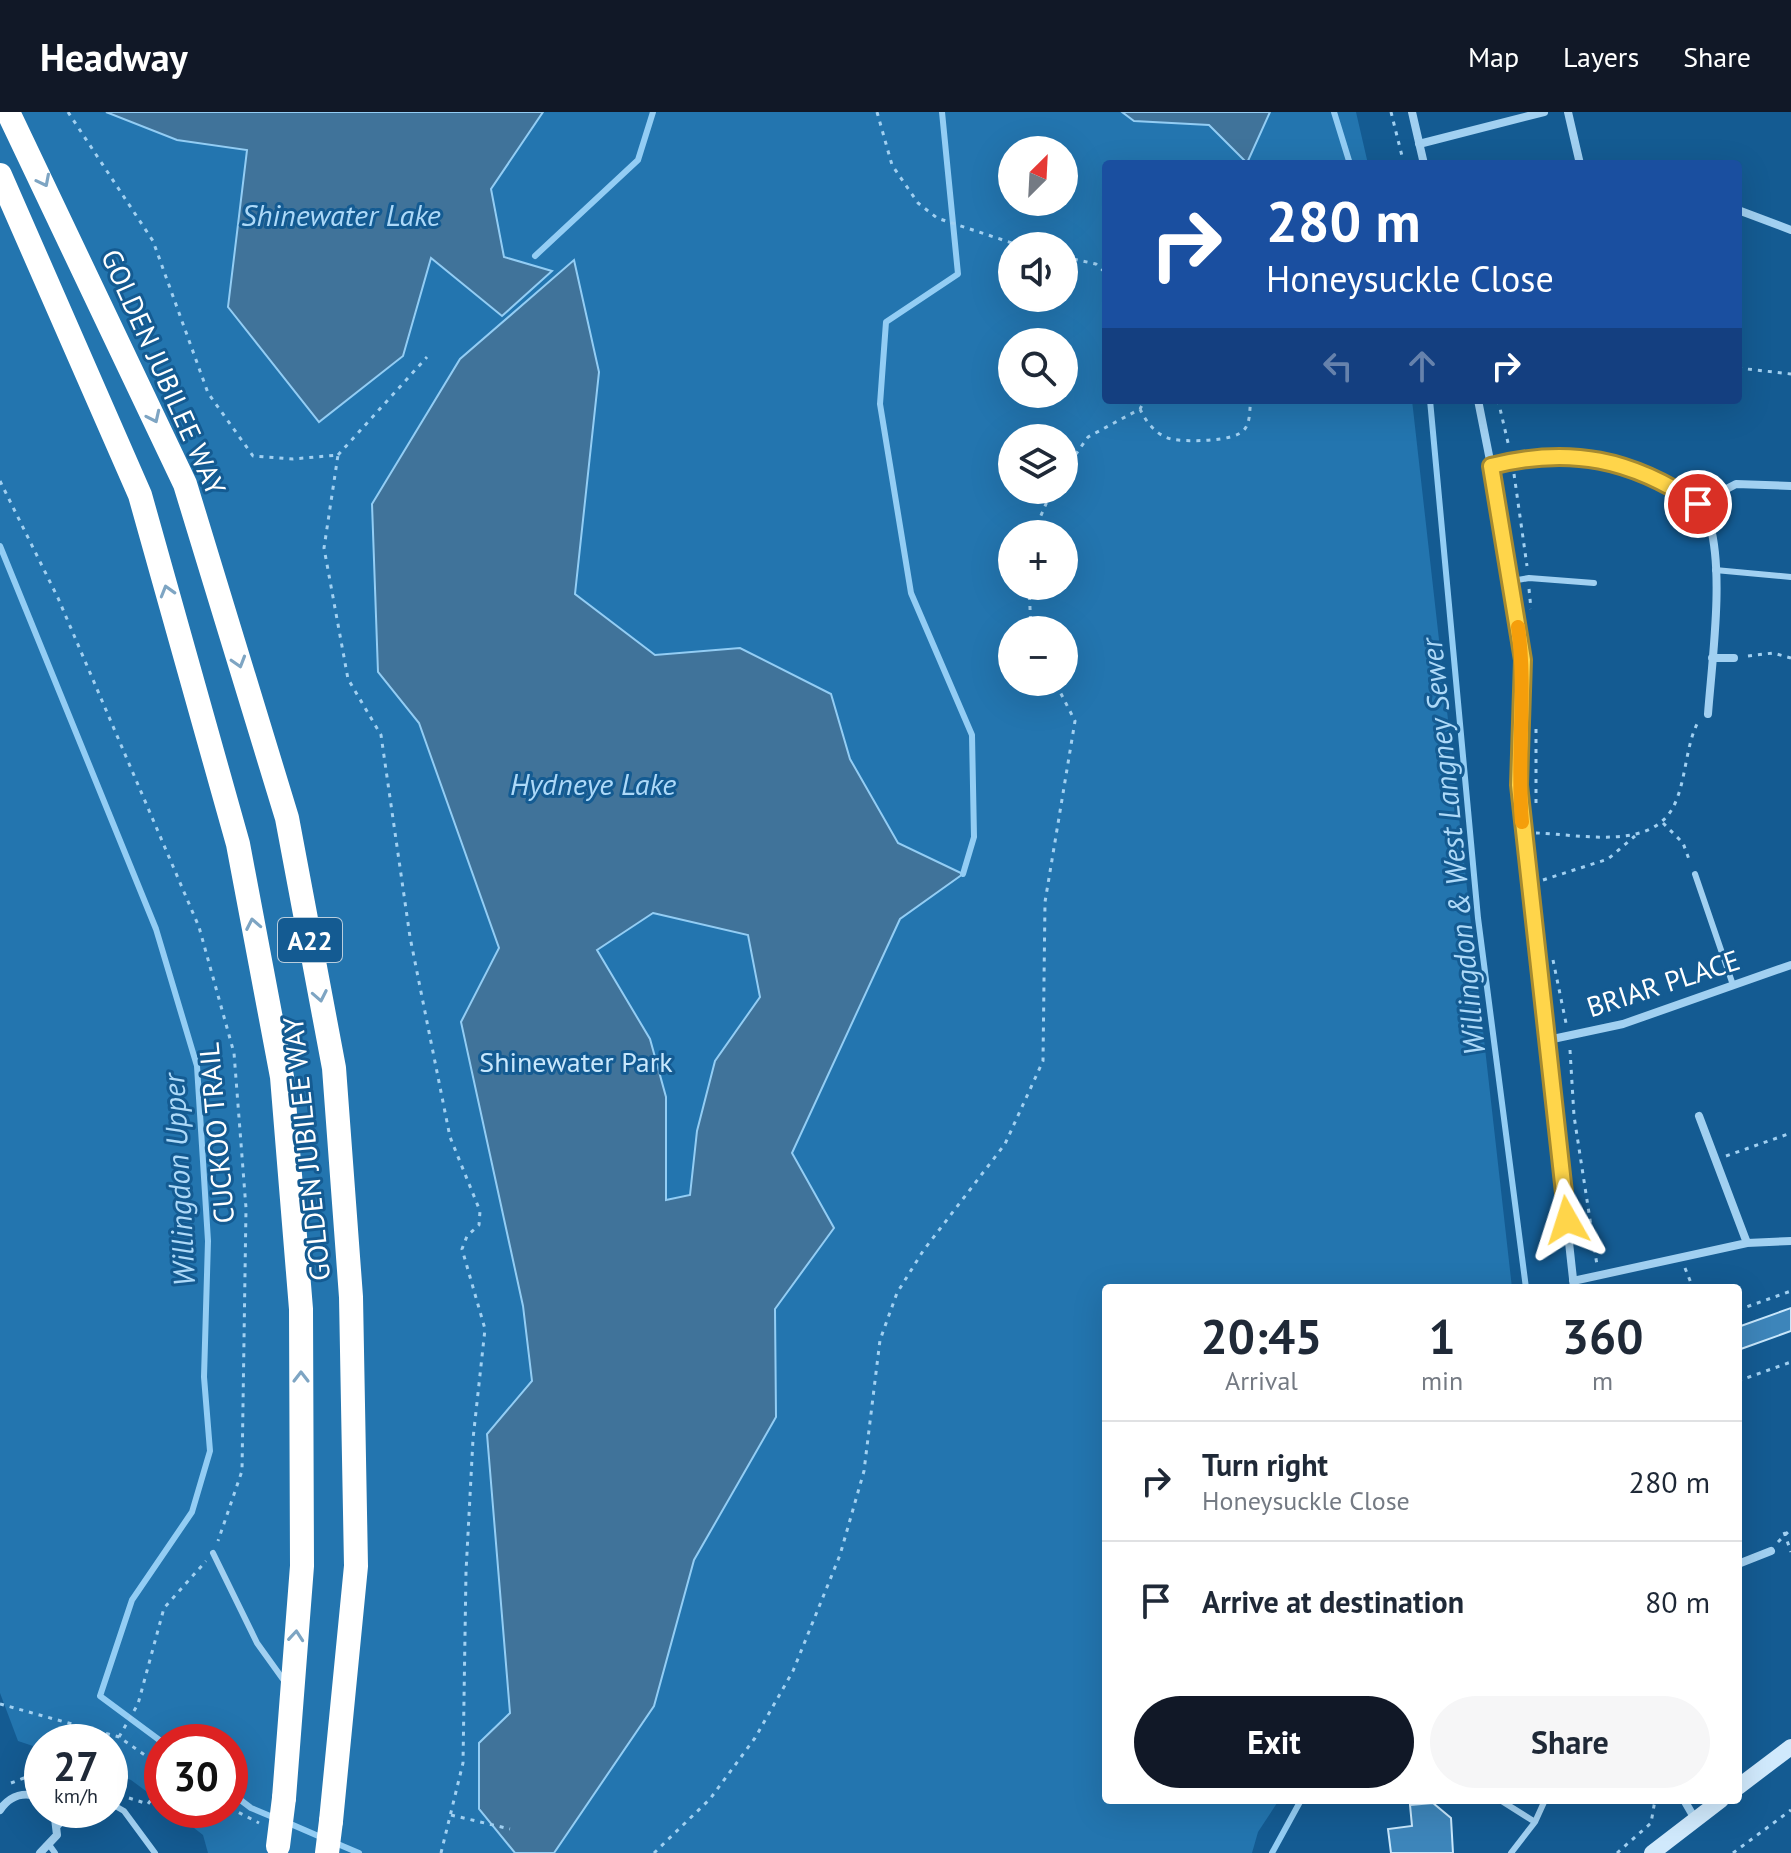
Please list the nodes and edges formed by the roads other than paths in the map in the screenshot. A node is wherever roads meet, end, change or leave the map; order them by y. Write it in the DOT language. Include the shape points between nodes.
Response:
graph roads {
  1 [pos="8,112"];
  2 [pos="1412,112"];
  3 [pos="1544,112"];
  4 [pos="1568,112"];
  5 [pos="1419,144"];
  6 [pos="1423,160"];
  7 [pos="1579,160"];
  8 [pos="0,175"];
  9 [pos="1742,212"];
  10 [pos="1791,230"];
  11 [pos="1479,404"];
  12 [pos="1491,466"];
  13 [pos="1791,486"];
  14 [pos="1698,504"];
  15 [pos="1715,570"];
  16 [pos="1791,577"];
  17 [pos="1512,581"];
  18 [pos="1594,583"];
  19 [pos="1712,658"];
  20 [pos="1734,658"];
  21 [pos="1708,714"];
  22 [pos="1695,874"];
  23 [pos="1791,965"];
  24 [pos="1733,985"];
  25 [pos="1548,1040"];
  26 [pos="1699,1116"];
  27 [pos="1791,1241"];
  28 [pos="1747,1243"];
  29 [pos="1574,1284"];
  30 [pos="1771,1551"];
  31 [pos="213,1553"];
  32 [pos="1742,1562"];
  33 [pos="292,1690"];
  34 [pos="1791,1747"];
  35 [pos="1742,1784"];
  36 [pos="24,1797"];
  37 [pos="1506,1804"];
  38 [pos="1543,1804"];
  39 [pos="1686,1804"];
  40 [pos="1716,1804"];
  41 [pos="0,1810"];
  42 [pos="128,1816"];
  43 [pos="1695,1819"];
  44 [pos="1535,1822"];
  45 [pos="58,1828"];
  46 [pos="53,1849"];
  47 [pos="278,1849"];
  48 [pos="40,1853"];
  49 [pos="155,1853"];
  50 [pos="327,1853"];
  51 [pos="1511,1853"];
  52 [pos="1652,1853"];
  1 -- 50 [label="highway, GOLDEN JUBILEE WAY / A22, one-way, bridge" via="185,484 287,818 334,1068 351,1297 356,1566"];
  2 -- 5 [label="street"];
  3 -- 5 [label="street"];
  4 -- 7 [label="street"];
  5 -- 6 [label="street"];
  33 -- 8 [label="highway, GOLDEN JUBILEE WAY / A22, one-way" via="302,1566 301,1309 282,1077 238,844 140,495"];
  9 -- 10 [label="street"];
  11 -- 12 [label="street"];
  12 -- 14 [label="street" via="1530,457 1582,458 1660,478"];
  12 -- 17 [label="street"];
  13 -- 14 [label="street" via="1736,484"];
  14 -- 15 [label="street" via="1710,524"];
  15 -- 16 [label="lane"];
  15 -- 19 [label="street"];
  17 -- 18 [label="lane"];
  17 -- 25 [label="street" via="1523,660 1519,785"];
  19 -- 20 [label="street"];
  19 -- 21 [label="street"];
  22 -- 24 [label="lane"];
  23 -- 24 [label="street, BRIAR PLACE"];
  24 -- 25 [label="street, BRIAR PLACE" via="1623,1024"];
  25 -- 29 [label="street"];
  26 -- 28 [label="street"];
  27 -- 28 [label="street"];
  28 -- 29 [label="street"];
  30 -- 32 [label="street"];
  31 -- 33 [label="lane" via="257,1643"];
  33 -- 47 [label="highway, GOLDEN JUBILEE WAY / A22, bridge"];
  34 -- 35 [label="main road"];
  36 -- 41 [label="street" via="16,1796"];
  37 -- 44 [label="lane"];
  38 -- 44 [label="lane"];
  39 -- 43 [label="street"];
  40 -- 43 [label="main road"];
  42 -- 49 [label="lane"];
  43 -- 52 [label="main road"];
  44 -- 51 [label="lane"];
  45 -- 46 [label="street"];
  46 -- 48 [label="street"];
}
